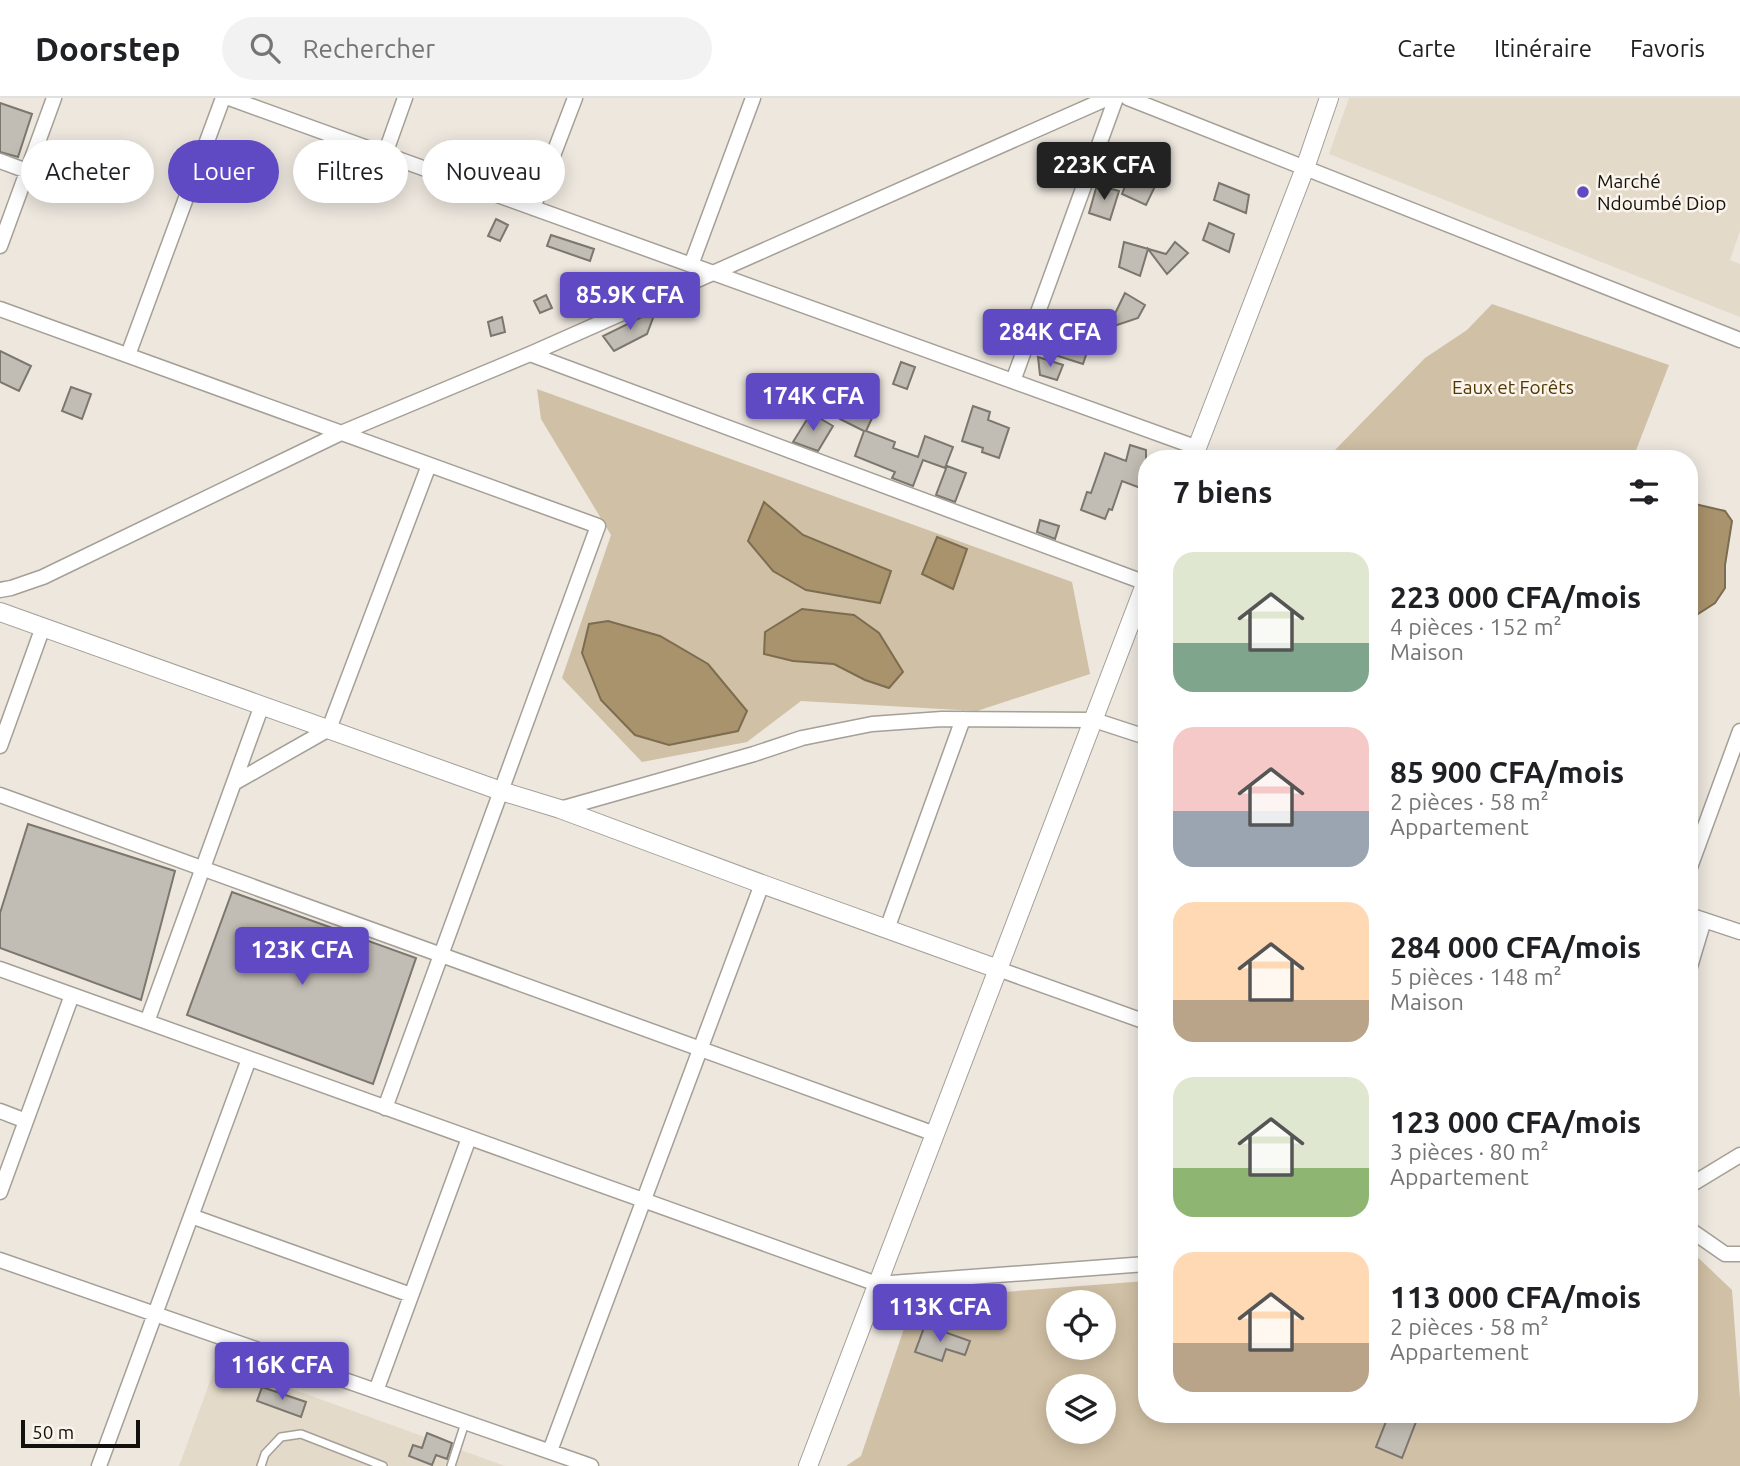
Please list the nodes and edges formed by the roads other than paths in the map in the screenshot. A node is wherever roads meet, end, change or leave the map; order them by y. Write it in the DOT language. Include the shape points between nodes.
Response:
graph roads {
  1 [pos="54,98"];
  2 [pos="223,98"];
  3 [pos="229,98"];
  4 [pos="405,98"];
  5 [pos="575,98"];
  6 [pos="752,98"];
  7 [pos="1108,98"];
  8 [pos="1116,98"];
  9 [pos="1128,98"];
  10 [pos="1329,98"];
  11 [pos="38,140"];
  12 [pos="346,140"];
  13 [pos="390,140"];
  14 [pos="0,161"];
  15 [pos="408,162"];
  16 [pos="1305,168"];
  17 [pos="21,169"];
  18 [pos="21,188"];
  19 [pos="533,208"];
  20 [pos="0,246"];
  21 [pos="691,265"];
  22 [pos="714,273"];
  23 [pos="0,309"];
  24 [pos="1740,340"];
  25 [pos="530,354"];
  26 [pos="128,355"];
  27 [pos="1013,381"];
  28 [pos="341,433"];
  29 [pos="1188,450"];
  30 [pos="1197,450"];
  31 [pos="429,465"];
  32 [pos="1138,579"];
  33 [pos="0,590"];
  34 [pos="1138,603"];
  35 [pos="0,612"];
  36 [pos="43,627"];
  37 [pos="262,705"];
  38 [pos="962,719"];
  39 [pos="1094,720"];
  40 [pos="329,729"];
  41 [pos="1740,731"];
  42 [pos="1138,734"];
  43 [pos="0,746"];
  44 [pos="234,783"];
  45 [pos="502,791"];
  46 [pos="0,795"];
  47 [pos="560,809"];
  48 [pos="1698,845"];
  49 [pos="203,869"];
  50 [pos="761,884"];
  51 [pos="1698,918"];
  52 [pos="1704,920"];
  53 [pos="887,929"];
  54 [pos="1740,932"];
  55 [pos="1698,940"];
  56 [pos="442,954"];
  57 [pos="0,969"];
  58 [pos="998,969"];
  59 [pos="72,995"];
  60 [pos="1138,1019"];
  61 [pos="147,1022"];
  62 [pos="701,1050"];
  63 [pos="249,1059"];
  64 [pos="385,1108"];
  65 [pos="0,1111"];
  66 [pos="26,1121"];
  67 [pos="935,1134"];
  68 [pos="469,1138"];
  69 [pos="1740,1155"];
  70 [pos="1698,1181"];
  71 [pos="0,1192"];
  72 [pos="642,1200"];
  73 [pos="191,1216"];
  74 [pos="1698,1235"];
  75 [pos="1740,1254"];
  76 [pos="0,1260"];
  77 [pos="1138,1265"];
  78 [pos="877,1284"];
  79 [pos="411,1295"];
  80 [pos="155,1314"];
  81 [pos="376,1391"];
  82 [pos="466,1422"];
  83 [pos="550,1451"];
  84 [pos="99,1466"];
  85 [pos="261,1466"];
  86 [pos="383,1466"];
  87 [pos="451,1466"];
  88 [pos="591,1466"];
  89 [pos="808,1466"];
  1 -- 11 [label="street"];
  2 -- 26 [label="street"];
  3 -- 12 [label="street"];
  4 -- 13 [label="street"];
  5 -- 19 [label="street"];
  6 -- 21 [label="street"];
  7 -- 22 [label="street"];
  8 -- 27 [label="street"];
  9 -- 16 [label="street"];
  10 -- 16 [label="street"];
  14 -- 17 [label="street"];
  15 -- 19 [label="street"];
  16 -- 24 [label="street"];
  16 -- 30 [label="street"];
  18 -- 20 [label="street"];
  19 -- 21 [label="street"];
  21 -- 22 [label="street"];
  22 -- 25 [label="street"];
  22 -- 27 [label="street"];
  23 -- 26 [label="street"];
  25 -- 28 [label="street"];
  25 -- 32 [label="street"];
  26 -- 28 [label="street"];
  27 -- 29 [label="street"];
  28 -- 31 [label="street"];
  28 -- 33 [label="street" via="43,577"];
  31 -- 40 [label="street"];
  31 -- 45 [label="street" via="598,526"];
  34 -- 39 [label="street"];
  35 -- 36 [label="street"];
  36 -- 37 [label="street"];
  36 -- 43 [label="street"];
  37 -- 40 [label="street"];
  37 -- 44 [label="street"];
  38 -- 39 [label="street"];
  38 -- 47 [label="street" via="872,724 802,738"];
  38 -- 53 [label="street"];
  39 -- 42 [label="street"];
  39 -- 58 [label="street"];
  40 -- 44 [label="street"];
  40 -- 45 [label="street"];
  41 -- 48 [label="street"];
  44 -- 49 [label="street"];
  45 -- 47 [label="street"];
  45 -- 56 [label="street"];
  46 -- 49 [label="street"];
  47 -- 50 [label="street"];
  49 -- 56 [label="street"];
  49 -- 61 [label="street"];
  50 -- 53 [label="street"];
  50 -- 62 [label="street"];
  51 -- 52 [label="street"];
  52 -- 54 [label="street"];
  52 -- 55 [label="street"];
  53 -- 58 [label="street"];
  56 -- 62 [label="street"];
  56 -- 64 [label="street"];
  57 -- 59 [label="street"];
  58 -- 60 [label="street"];
  58 -- 67 [label="street"];
  59 -- 61 [label="street"];
  59 -- 66 [label="street"];
  61 -- 63 [label="street"];
  62 -- 67 [label="street"];
  62 -- 72 [label="street"];
  63 -- 64 [label="street"];
  63 -- 73 [label="street"];
  64 -- 68 [label="street"];
  65 -- 66 [label="street"];
  66 -- 71 [label="street"];
  67 -- 78 [label="street"];
  68 -- 72 [label="street"];
  68 -- 79 [label="street"];
  69 -- 70 [label="street"];
  72 -- 78 [label="street"];
  72 -- 83 [label="street"];
  73 -- 79 [label="street"];
  73 -- 80 [label="street"];
  74 -- 75 [label="street" via="1725,1254"];
  76 -- 80 [label="street"];
  77 -- 78 [label="street"];
  78 -- 89 [label="street"];
  79 -- 81 [label="street"];
  80 -- 81 [label="street"];
  80 -- 84 [label="street"];
  81 -- 82 [label="street"];
  82 -- 83 [label="street"];
  82 -- 87 [label="lane"];
  83 -- 88 [label="street"];
  85 -- 86 [label="lane" via="265,1454 281,1437 301,1434"];
}
